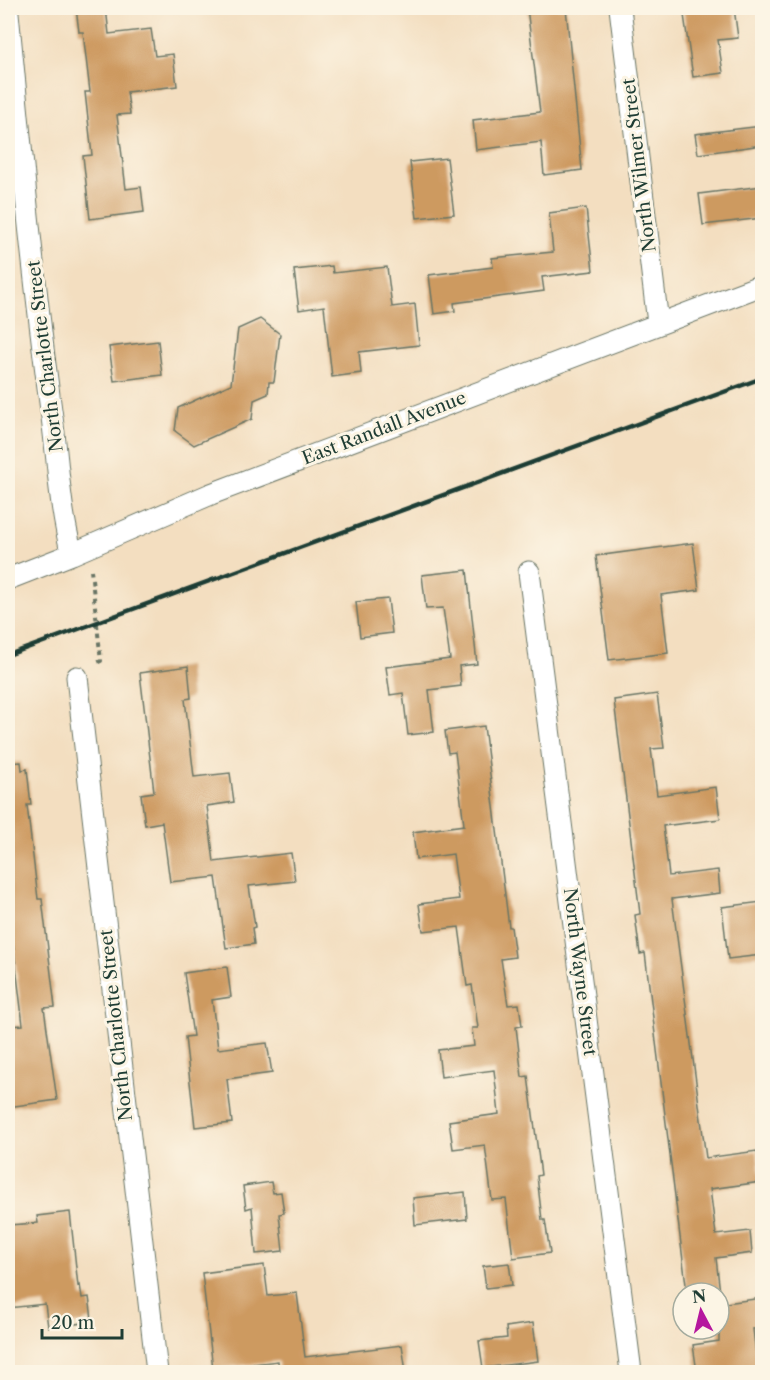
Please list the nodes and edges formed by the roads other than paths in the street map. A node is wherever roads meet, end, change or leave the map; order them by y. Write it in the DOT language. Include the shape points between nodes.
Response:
graph roads {
  1 [pos="620,8"];
  2 [pos="8,13"];
  3 [pos="762,285"];
  4 [pos="658,323"];
  5 [pos="80,550"];
  6 [pos="529,572"];
  7 [pos="8,579"];
  8 [pos="84,671"];
  9 [pos="157,1372"];
  10 [pos="631,1372"];
  1 -- 4 [label="street, North Wilmer Street"];
  2 -- 5 [label="street, North Charlotte Street" via="63,521"];
  3 -- 4 [label="street, East Randall Avenue"];
  4 -- 5 [label="street, East Randall Avenue" via="211,494"];
  5 -- 7 [label="street, East Randall Avenue"];
  6 -- 10 [label="street, North Wayne Street"];
  8 -- 9 [label="street, North Charlotte Street"];
}
